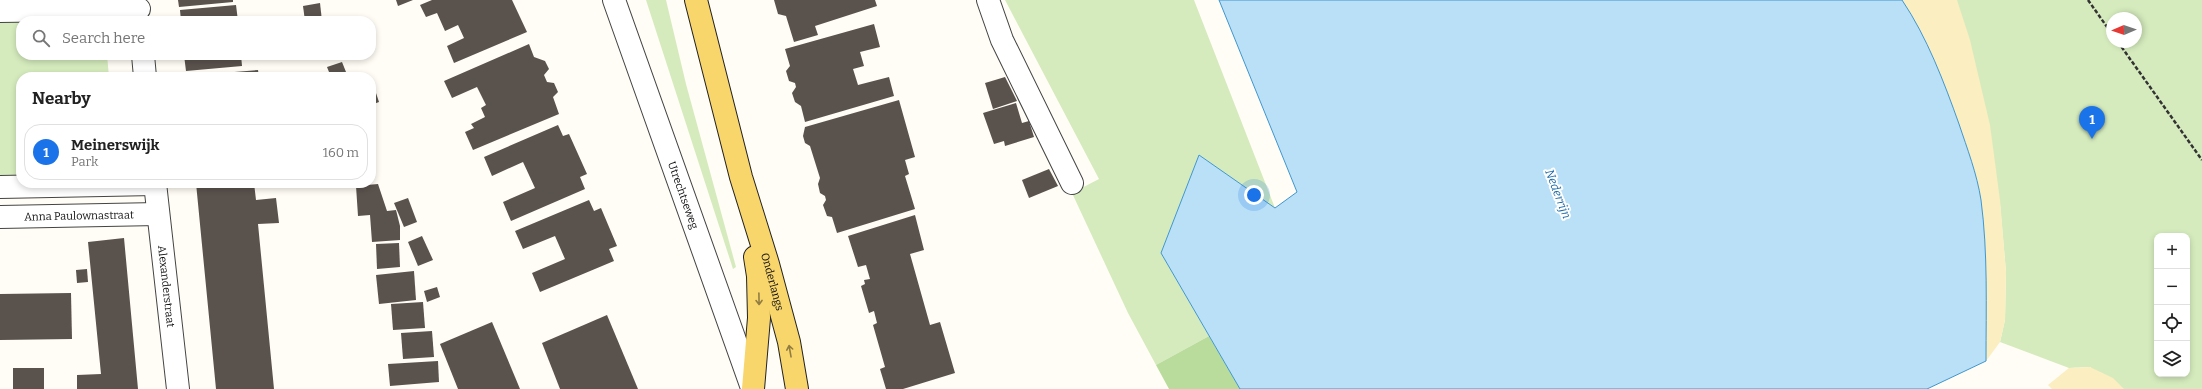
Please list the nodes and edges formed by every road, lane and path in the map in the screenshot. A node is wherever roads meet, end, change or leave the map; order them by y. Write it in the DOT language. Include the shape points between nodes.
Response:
graph roads {
  1 [pos="614,0"];
  2 [pos="696,0"];
  3 [pos="988,0"];
  4 [pos="2088,0"];
  5 [pos="139,10"];
  6 [pos="0,12"];
  7 [pos="2106,26"];
  8 [pos="2122,48"];
  9 [pos="143,60"];
  10 [pos="145,72"];
  11 [pos="2202,160"];
  12 [pos="741,177"];
  13 [pos="1072,183"];
  14 [pos="0,187"];
  15 [pos="16,187"];
  16 [pos="155,188"];
  17 [pos="158,214"];
  18 [pos="0,217"];
  19 [pos="752,388"];
  20 [pos="178,389"];
  21 [pos="797,389"];
  1 -- 19 [label="street, Utrechtseweg"];
  2 -- 12 [label="main road, Onderlangs"];
  3 -- 13 [label="street" via="1002,40"];
  4 -- 7 [label="path"];
  5 -- 6 [label="street"];
  8 -- 11 [label="path"];
  9 -- 10 [label="street"];
  12 -- 19 [label="main road, Onderlangs, one-way" via="758,276 759,318"];
  21 -- 12 [label="main road, Onderlangs, one-way" via="789,342"];
  14 -- 15 [label="street"];
  16 -- 17 [label="street, Alexanderstraat"];
  17 -- 18 [label="street, Anna Paulownastraat"];
  17 -- 20 [label="street, Alexanderstraat"];
}
